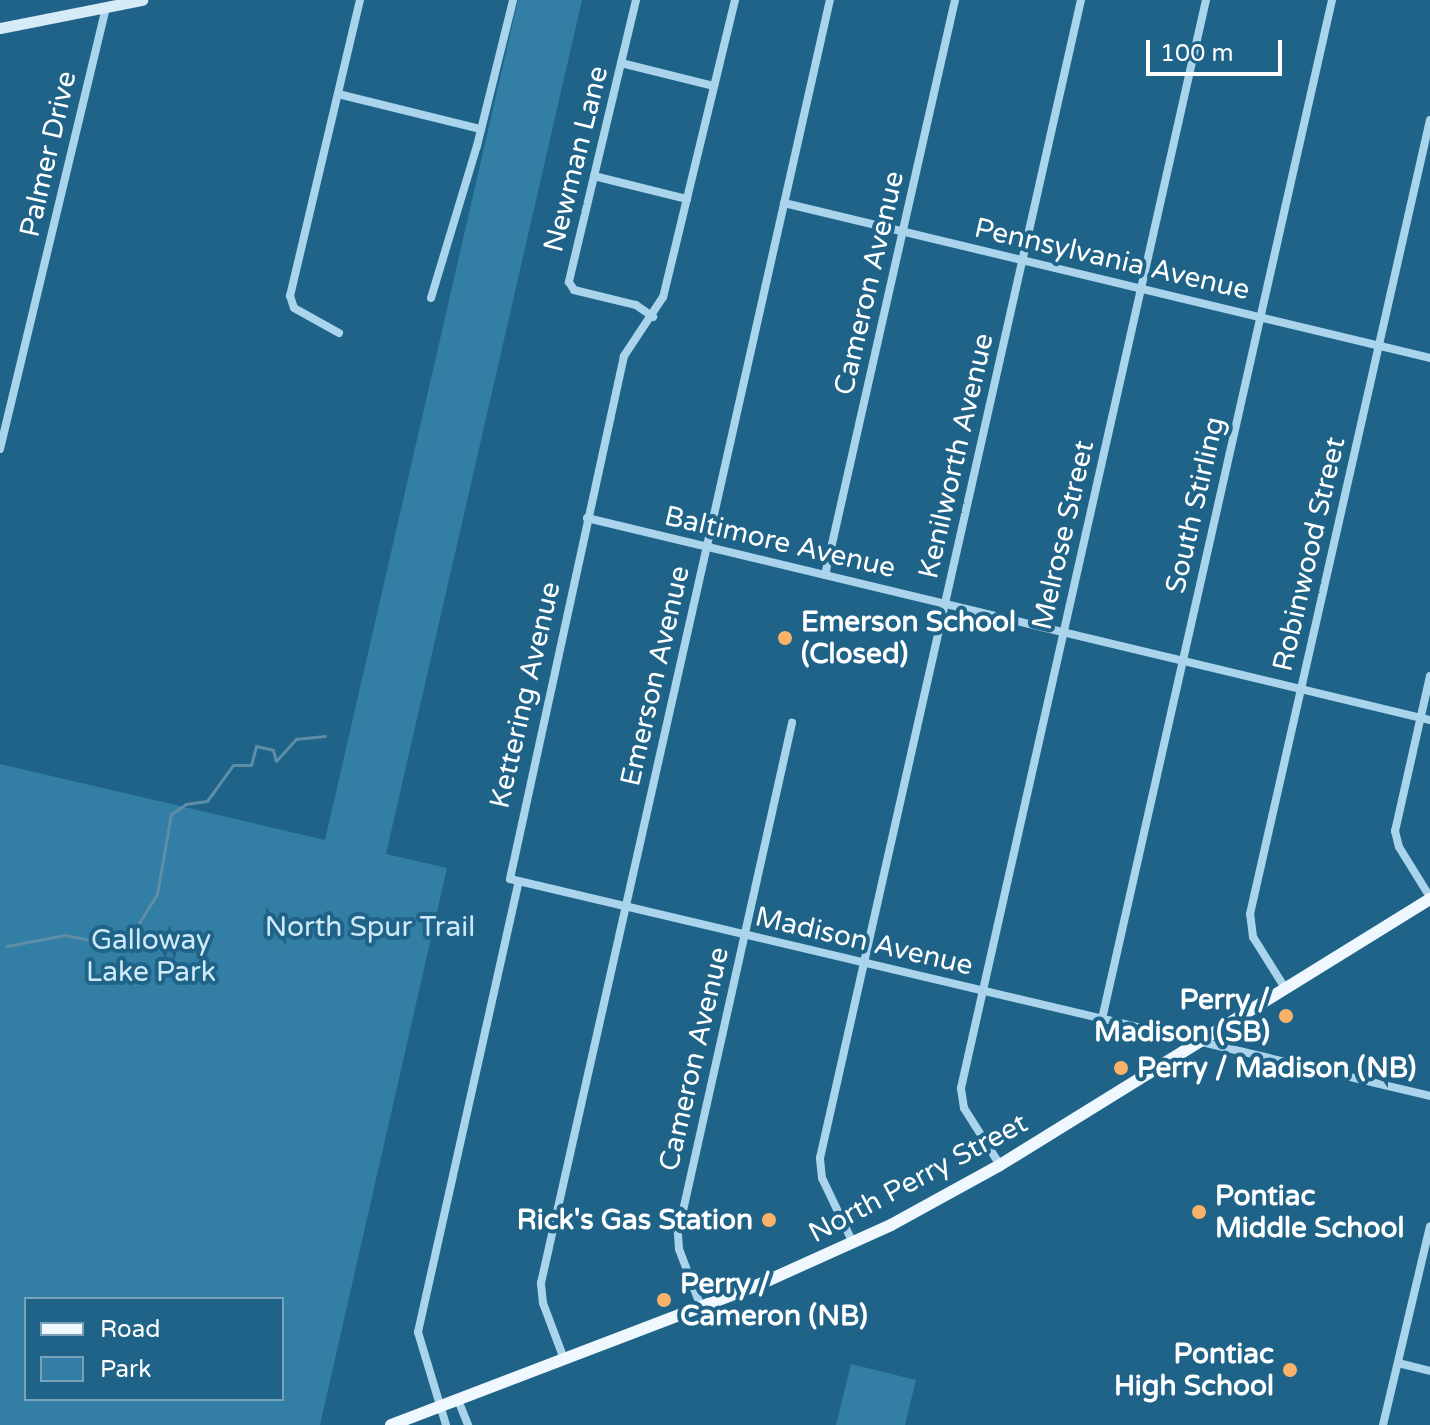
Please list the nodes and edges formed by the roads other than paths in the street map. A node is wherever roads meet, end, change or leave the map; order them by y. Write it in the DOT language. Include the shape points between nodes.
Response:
graph roads {
  1 [pos="142,0"];
  2 [pos="360,0"];
  3 [pos="513,0"];
  4 [pos="636,0"];
  5 [pos="735,0"];
  6 [pos="830,0"];
  7 [pos="955,0"];
  8 [pos="1081,0"];
  9 [pos="1206,0"];
  10 [pos="1332,0"];
  11 [pos="113,5"];
  12 [pos="0,28"];
  13 [pos="621,63"];
  14 [pos="714,86"];
  15 [pos="338,94"];
  16 [pos="1430,120"];
  17 [pos="481,129"];
  18 [pos="594,176"];
  19 [pos="687,199"];
  20 [pos="784,203"];
  21 [pos="903,231"];
  22 [pos="1022,260"];
  23 [pos="1141,288"];
  24 [pos="431,298"];
  25 [pos="653,317"];
  26 [pos="1260,317"];
  27 [pos="339,333"];
  28 [pos="1379,345"];
  29 [pos="1430,358"];
  30 [pos="0,449"];
  31 [pos="587,518"];
  32 [pos="707,547"];
  33 [pos="825,575"];
  34 [pos="945,604"];
  35 [pos="1064,632"];
  36 [pos="1183,661"];
  37 [pos="1430,676"];
  38 [pos="1301,689"];
  39 [pos="1425,719"];
  40 [pos="792,723"];
  41 [pos="518,885"];
  42 [pos="1430,898"];
  43 [pos="625,909"];
  44 [pos="744,937"];
  45 [pos="863,964"];
  46 [pos="1285,988"];
  47 [pos="983,991"];
  48 [pos="1102,1019"];
  49 [pos="1200,1042"];
  50 [pos="1430,1096"];
  51 [pos="1000,1165"];
  52 [pos="1430,1230"];
  53 [pos="853,1243"];
  54 [pos="701,1307"];
  55 [pos="564,1359"];
  56 [pos="1398,1363"];
  57 [pos="1430,1371"];
  58 [pos="458,1400"];
  59 [pos="440,1407"];
  60 [pos="391,1425"];
  61 [pos="446,1425"];
  62 [pos="468,1425"];
  63 [pos="1383,1425"];
  1 -- 11 [label="main road"];
  2 -- 15 [label="street"];
  3 -- 17 [label="street"];
  4 -- 13 [label="street, Newman Lane"];
  5 -- 14 [label="street, Kettering Avenue"];
  6 -- 20 [label="street, Emerson Avenue"];
  7 -- 21 [label="street, Cameron Avenue"];
  8 -- 22 [label="street, Kenilworth Avenue"];
  9 -- 23 [label="street, Melrose Street"];
  10 -- 26 [label="street, South Stirling"];
  11 -- 12 [label="main road"];
  11 -- 30 [label="street, Palmer Drive"];
  13 -- 14 [label="street"];
  13 -- 18 [label="street, Newman Lane"];
  14 -- 19 [label="street, Kettering Avenue"];
  15 -- 17 [label="street"];
  15 -- 27 [label="street" via="290,300 294,308"];
  16 -- 28 [label="street, Robinwood Street"];
  17 -- 24 [label="street"];
  18 -- 19 [label="street"];
  18 -- 25 [label="street, Newman Lane" via="570,285 636,305"];
  19 -- 25 [label="street, Kettering Avenue" via="664,294"];
  20 -- 21 [label="street, Pennsylvania Avenue"];
  20 -- 32 [label="street, Emerson Avenue"];
  21 -- 22 [label="street, Pennsylvania Avenue"];
  21 -- 33 [label="street, Cameron Avenue"];
  22 -- 23 [label="street, Pennsylvania Avenue"];
  22 -- 34 [label="street, Kenilworth Avenue"];
  23 -- 26 [label="street, Pennsylvania Avenue"];
  23 -- 35 [label="street, Melrose Street"];
  25 -- 31 [label="street, Kettering Avenue" via="625,350"];
  26 -- 28 [label="street, Pennsylvania Avenue"];
  26 -- 36 [label="street, South Stirling"];
  28 -- 29 [label="street, Pennsylvania Avenue"];
  28 -- 38 [label="street, Robinwood Street"];
  31 -- 32 [label="street, Baltimore Avenue"];
  31 -- 41 [label="street, Kettering Avenue" via="508,870"];
  32 -- 33 [label="street, Baltimore Avenue"];
  32 -- 43 [label="street, Emerson Avenue"];
  33 -- 34 [label="street, Baltimore Avenue"];
  34 -- 35 [label="street, Baltimore Avenue"];
  34 -- 45 [label="street, Kenilworth Avenue"];
  35 -- 36 [label="street, Baltimore Avenue"];
  35 -- 47 [label="street, Melrose Street"];
  36 -- 38 [label="street, Baltimore Avenue"];
  36 -- 48 [label="street, South Stirling"];
  37 -- 39 [label="street"];
  38 -- 39 [label="street, Baltimore Avenue"];
  38 -- 46 [label="street, Robinwood Street" via="1249,919 1255,941"];
  39 -- 42 [label="street" via="1395,831"];
  40 -- 44 [label="street, Cameron Avenue"];
  41 -- 43 [label="street, Madison Avenue"];
  41 -- 59 [label="street, Kettering Avenue" via="418,1332"];
  42 -- 46 [label="main road, North Perry Street"];
  43 -- 44 [label="street, Madison Avenue"];
  43 -- 55 [label="street, Emerson Avenue" via="541,1283"];
  44 -- 45 [label="street, Madison Avenue"];
  44 -- 54 [label="street, Cameron Avenue" via="677,1236"];
  45 -- 47 [label="street, Madison Avenue"];
  45 -- 53 [label="street, Kenilworth Avenue" via="819,1161"];
  46 -- 49 [label="main road, North Perry Street"];
  47 -- 48 [label="street, Madison Avenue"];
  47 -- 51 [label="street, Melrose Street" via="961,1095"];
  48 -- 49 [label="street, Madison Avenue"];
  49 -- 50 [label="street, Madison Avenue"];
  49 -- 51 [label="main road, North Perry Street"];
  51 -- 53 [label="main road, North Perry Street"];
  52 -- 56 [label="street"];
  53 -- 54 [label="main road, North Perry Street"];
  54 -- 55 [label="main road, North Perry Street"];
  55 -- 58 [label="main road, North Perry Street"];
  56 -- 57 [label="street"];
  56 -- 63 [label="street"];
  58 -- 59 [label="main road, North Perry Street"];
  58 -- 62 [label="street"];
  59 -- 60 [label="main road, North Perry Street"];
  59 -- 61 [label="street, Kettering Avenue"];
}
